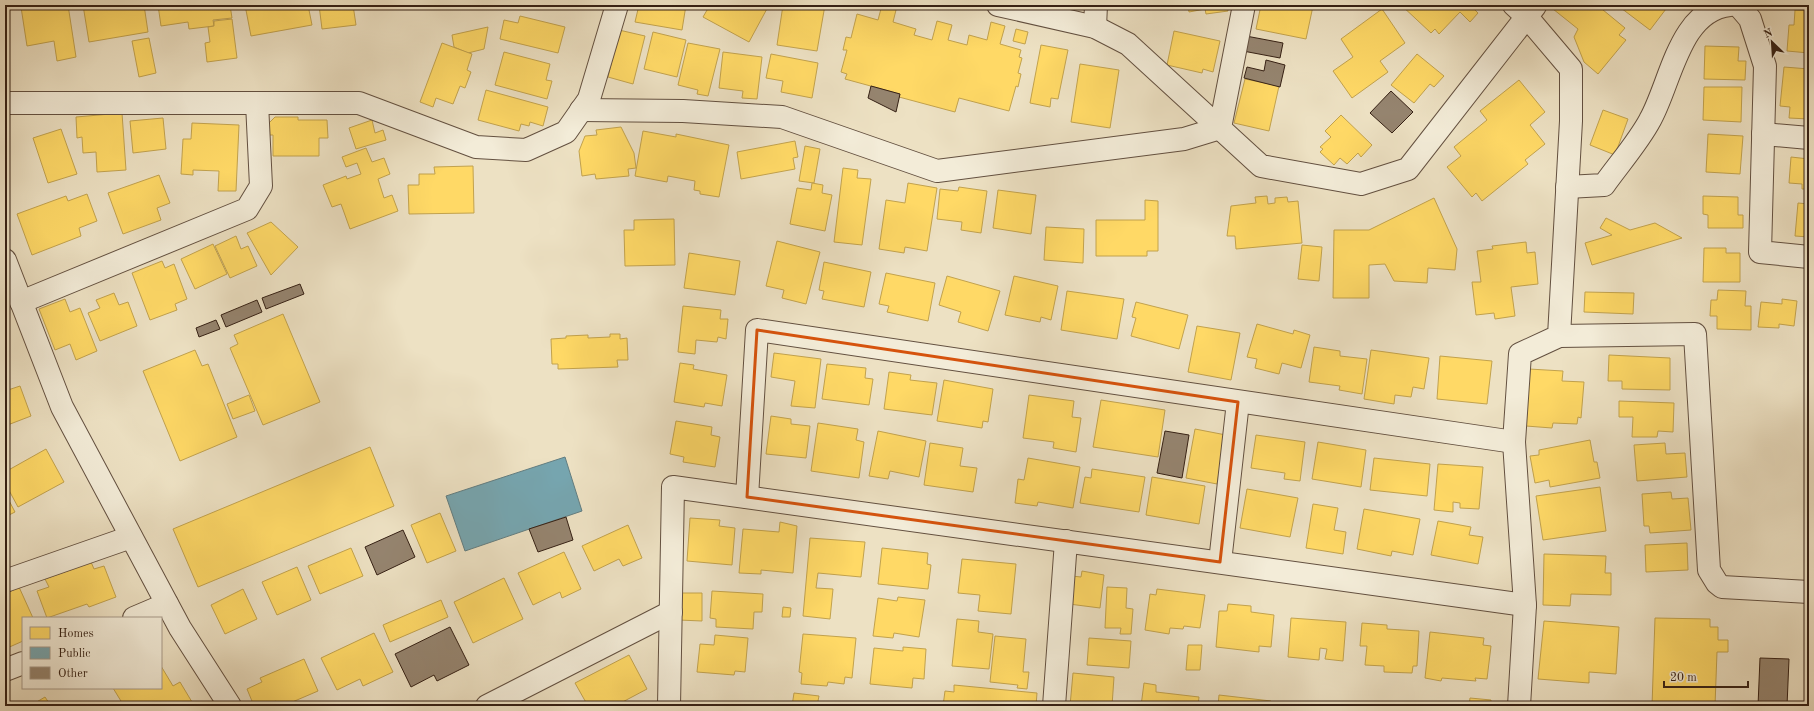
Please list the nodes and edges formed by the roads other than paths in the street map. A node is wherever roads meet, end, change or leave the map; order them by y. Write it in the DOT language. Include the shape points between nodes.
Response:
graph roads {
  1 [pos="617,5"];
  2 [pos="998,5"];
  3 [pos="1096,5"];
  4 [pos="1244,5"];
  5 [pos="1741,6"];
  6 [pos="1525,9"];
  7 [pos="1095,27"];
  8 [pos="5,103"];
  9 [pos="257,103"];
  10 [pos="581,110"];
  11 [pos="1220,128"];
  12 [pos="1763,134"];
  13 [pos="1809,138"];
  14 [pos="1567,188"];
  15 [pos="1809,257"];
  16 [pos="5,260"];
  17 [pos="21,302"];
  18 [pos="1559,336"];
  19 [pos="1238,402"];
  20 [pos="1514,442"];
  21 [pos="746,497"];
  22 [pos="131,536"];
  23 [pos="1066,541"];
  24 [pos="1220,562"];
  25 [pos="5,581"];
  26 [pos="1809,592"];
  27 [pos="167,604"];
  28 [pos="1525,605"];
  29 [pos="671,612"];
  30 [pos="136,617"];
  31 [pos="22,662"];
  32 [pos="5,670"];
  33 [pos="230,706"];
  34 [pos="487,706"];
  35 [pos="669,706"];
  36 [pos="1054,706"];
  37 [pos="1519,706"];
  1 -- 10 [label="street" via="589,99"];
  2 -- 7 [label="street"];
  3 -- 7 [label="street"];
  4 -- 11 [label="street"];
  5 -- 12 [label="street" via="1750,19 1765,66"];
  5 -- 14 [label="street" via="1721,6 1702,17 1686,33 1650,120 1604,185"];
  6 -- 11 [label="street" via="1408,169 1361,184 1261,166"];
  6 -- 14 [label="street" via="1571,69"];
  7 -- 11 [label="street" via="1128,44"];
  8 -- 9 [label="street"];
  9 -- 10 [label="street" via="359,103 476,147 526,150 566,132"];
  9 -- 17 [label="street" via="261,186 247,209"];
  10 -- 11 [label="street" via="683,110 782,117 937,171 1184,139"];
  12 -- 13 [label="street"];
  12 -- 15 [label="street" via="1760,252"];
  14 -- 18 [label="street"];
  16 -- 17 [label="street"];
  17 -- 22 [label="street" via="62,407"];
  18 -- 20 [label="street" via="1520,354"];
  18 -- 26 [label="street" via="1695,334 1709,570 1722,587"];
  19 -- 20 [label="street"];
  19 -- 21 [label="street" via="757,330"];
  19 -- 24 [label="street"];
  20 -- 28 [label="street"];
  21 -- 23 [label="street"];
  21 -- 29 [label="street" via="673,487"];
  22 -- 25 [label="street"];
  22 -- 27 [label="street"];
  23 -- 24 [label="street"];
  23 -- 36 [label="street"];
  24 -- 28 [label="street"];
  27 -- 30 [label="street"];
  27 -- 33 [label="street"];
  28 -- 37 [label="street"];
  29 -- 34 [label="street"];
  29 -- 35 [label="street"];
  31 -- 32 [label="street"];
}
